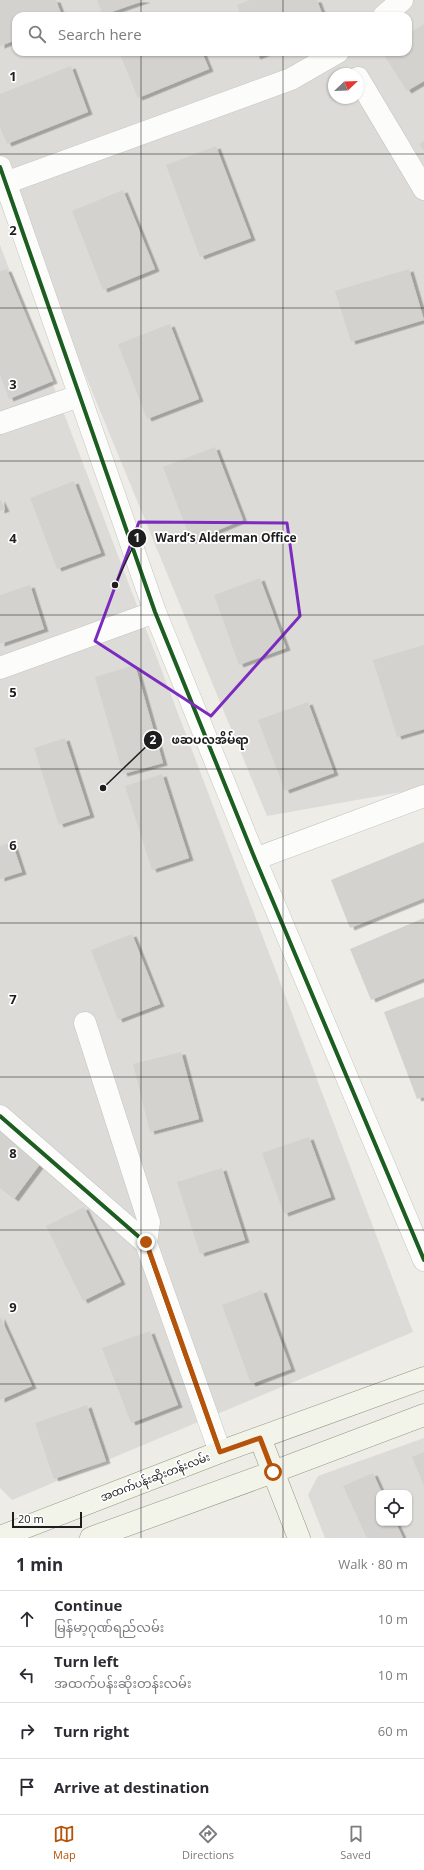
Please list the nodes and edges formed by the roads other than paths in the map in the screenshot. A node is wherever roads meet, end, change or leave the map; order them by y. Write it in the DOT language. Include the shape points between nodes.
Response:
graph roads {
  1 [pos="402,0"];
  2 [pos="388,12"];
  3 [pos="331,56"];
  4 [pos="345,56"];
  5 [pos="352,68"];
  6 [pos="364,88"];
  7 [pos="2,178"];
  8 [pos="424,189"];
  9 [pos="79,396"];
  10 [pos="0,423"];
  11 [pos="155,612"];
  12 [pos="0,668"];
  13 [pos="424,796"];
  14 [pos="255,859"];
  15 [pos="85,1023"];
  16 [pos="0,1116"];
  17 [pos="146,1242"];
  18 [pos="424,1260"];
  19 [pos="424,1378"];
  20 [pos="424,1415"];
  21 [pos="260,1438"];
  22 [pos="220,1452"];
  23 [pos="273,1472"];
  24 [pos="4,1533"];
  25 [pos="91,1538"];
  26 [pos="299,1538"];
  1 -- 2 [label="street"];
  3 -- 7 [label="street" via="291,80"];
  4 -- 5 [label="street"];
  6 -- 8 [label="street"];
  7 -- 9 [label="street"];
  9 -- 10 [label="street"];
  9 -- 11 [label="street"];
  11 -- 12 [label="street"];
  11 -- 14 [label="street"];
  13 -- 14 [label="street"];
  14 -- 18 [label="street"];
  15 -- 17 [label="street" via="149,1222"];
  16 -- 17 [label="street"];
  17 -- 22 [label="street"];
  19 -- 21 [label="main road, အထက်ပန်းဆိုးတန်းလမ်း"];
  20 -- 23 [label="main road"];
  21 -- 22 [label="main road, အထက်ပန်းဆိုးတန်းလမ်း"];
  21 -- 23 [label="main road"];
  22 -- 24 [label="main road, အထက်ပန်းဆိုးတန်းလမ်း"];
  23 -- 25 [label="main road"];
  23 -- 26 [label="main road"];
}
